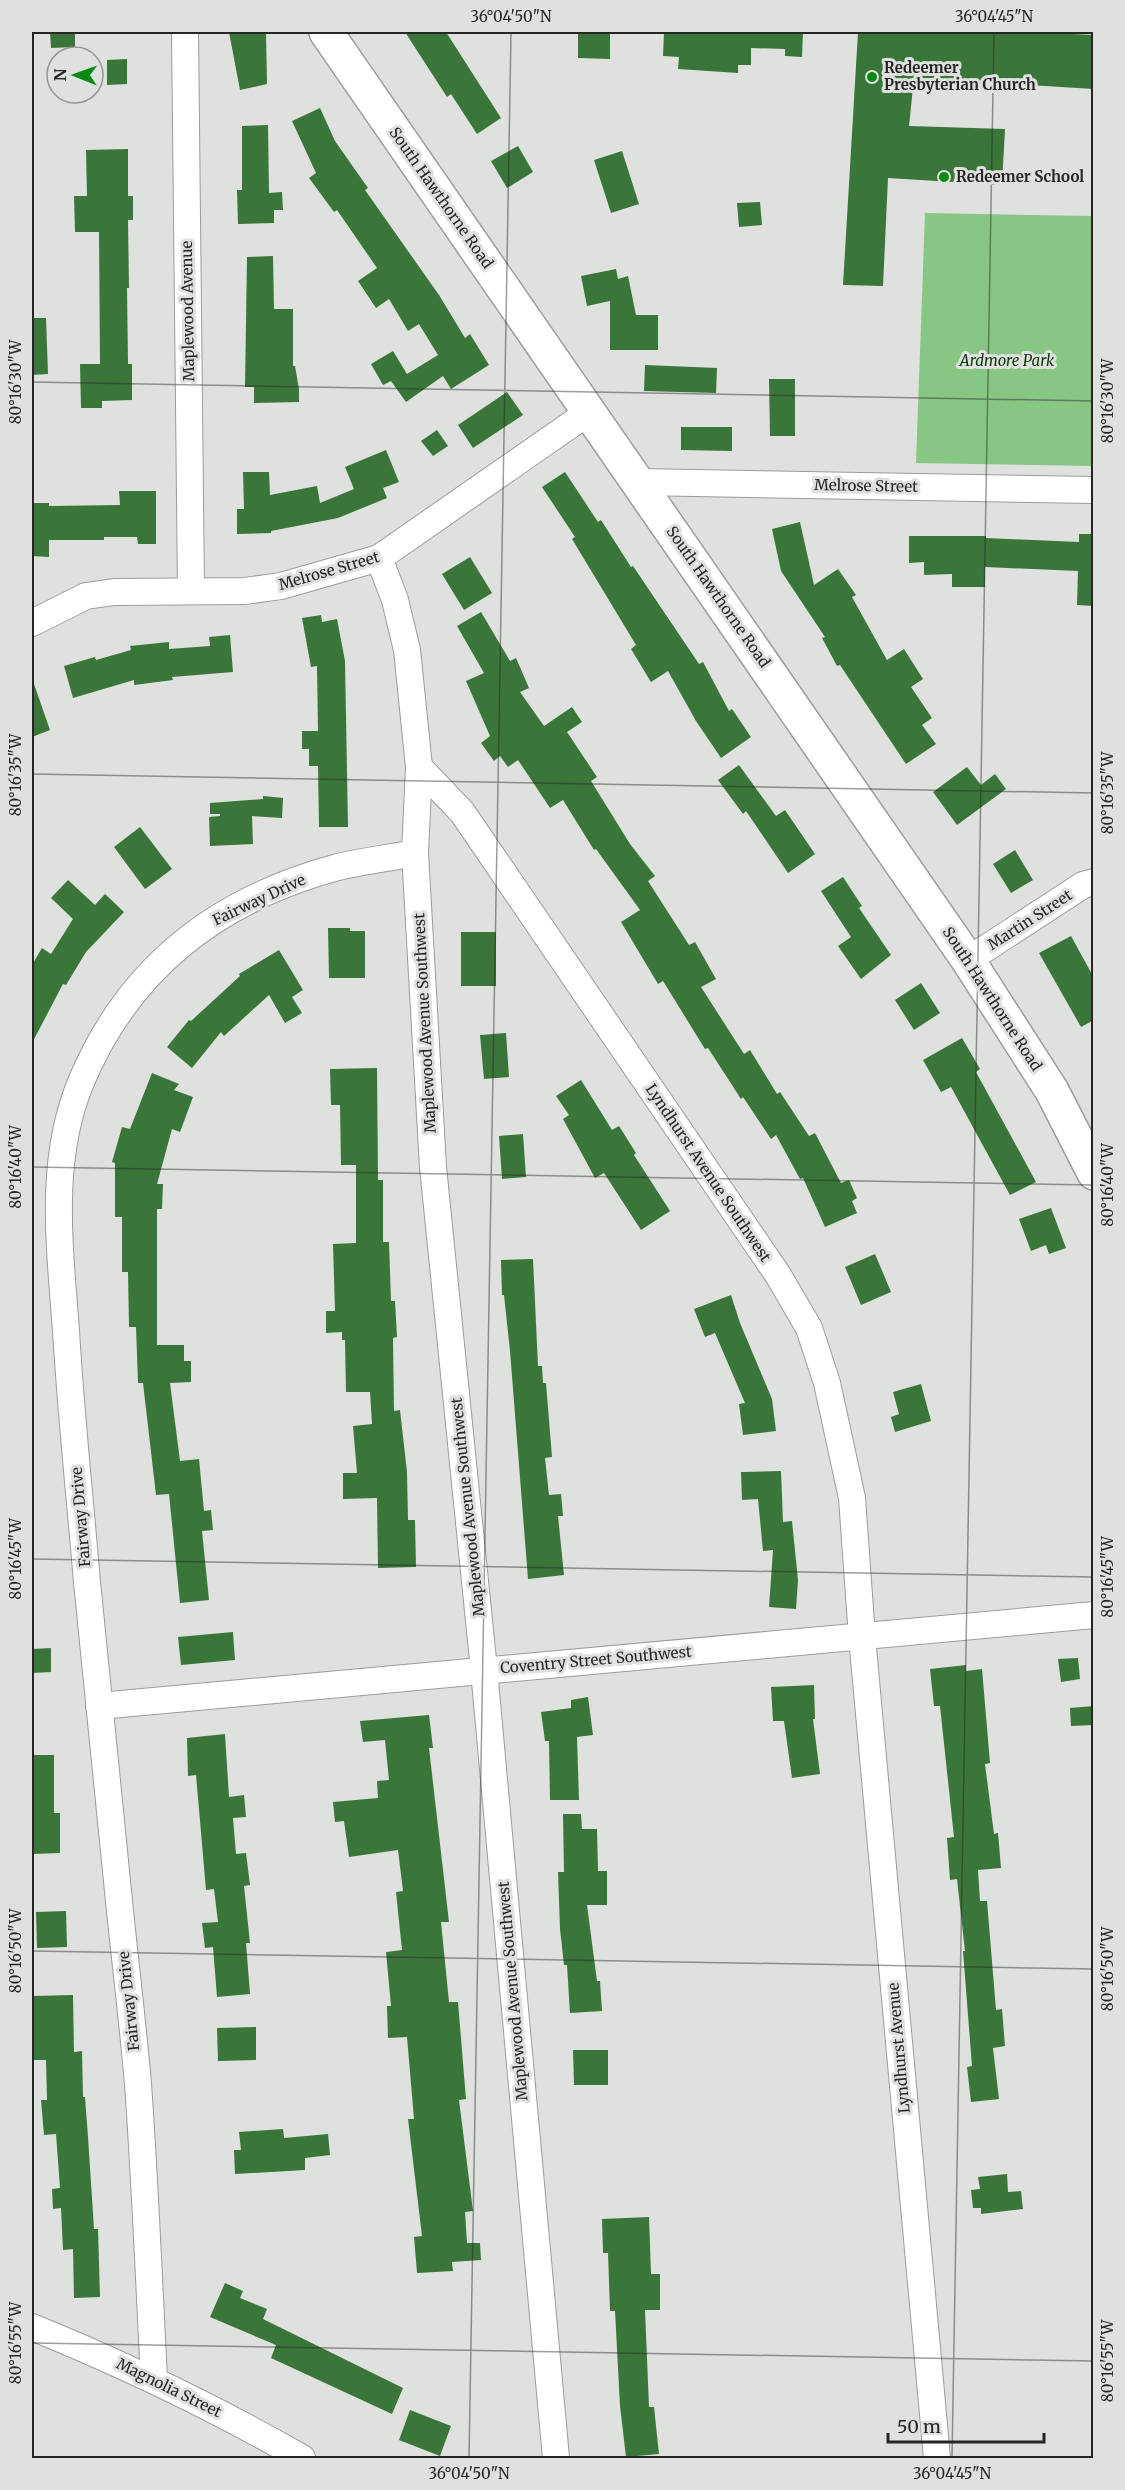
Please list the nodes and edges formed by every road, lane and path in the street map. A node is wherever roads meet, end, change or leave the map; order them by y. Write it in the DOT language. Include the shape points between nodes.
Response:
graph roads {
  1 [pos="185,32"];
  2 [pos="326,32"];
  3 [pos="589,412"];
  4 [pos="638,482"];
  5 [pos="1094,490"];
  6 [pos="379,558"];
  7 [pos="191,590"];
  8 [pos="32,623"];
  9 [pos="419,767"];
  10 [pos="415,854"];
  11 [pos="1094,882"];
  12 [pos="968,960"];
  13 [pos="1094,1173"];
  14 [pos="1094,1615"];
  15 [pos="862,1637"];
  16 [pos="484,1670"];
  17 [pos="99,1706"];
  18 [pos="32,2326"];
  19 [pos="154,2379"];
  20 [pos="302,2458"];
  21 [pos="556,2458"];
  22 [pos="937,2458"];
  1 -- 7 [label="street, Maplewood Avenue"];
  2 -- 3 [label="main road, South Hawthorne Road"];
  3 -- 4 [label="main road, South Hawthorne Road"];
  3 -- 6 [label="street, Melrose Street"];
  4 -- 5 [label="street, Melrose Street"];
  4 -- 12 [label="main road, South Hawthorne Road"];
  6 -- 7 [label="street, Melrose Street" via="281,586 245,591"];
  6 -- 9 [label="street, Maplewood Avenue Southwest" via="395,600 407,650"];
  7 -- 8 [label="street, Melrose Street" via="86,596"];
  9 -- 10 [label="street, Maplewood Avenue Southwest"];
  9 -- 15 [label="street, Lyndhurst Avenue Southwest" via="462,812 778,1275 809,1328 827,1383 852,1498"];
  10 -- 16 [label="street, Maplewood Avenue Southwest" via="434,1167"];
  10 -- 17 [label="street, Fairway Drive" via="338,867 284,886 207,925 154,967 136,989 104,1037 72,1106 60,1162 60,1258"];
  11 -- 12 [label="street, Martin Street" via="1083,885"];
  12 -- 13 [label="main road, South Hawthorne Road" via="1052,1091"];
  14 -- 15 [label="street, Coventry Street Southwest"];
  15 -- 16 [label="street, Coventry Street Southwest"];
  15 -- 22 [label="street, Lyndhurst Avenue"];
  16 -- 17 [label="street, Coventry Street Southwest"];
  16 -- 21 [label="street, Maplewood Avenue Southwest"];
  17 -- 19 [label="street, Fairway Drive" via="138,2082"];
  18 -- 19 [label="street, Magnolia Street"];
  19 -- 20 [label="street, Magnolia Street"];
}
